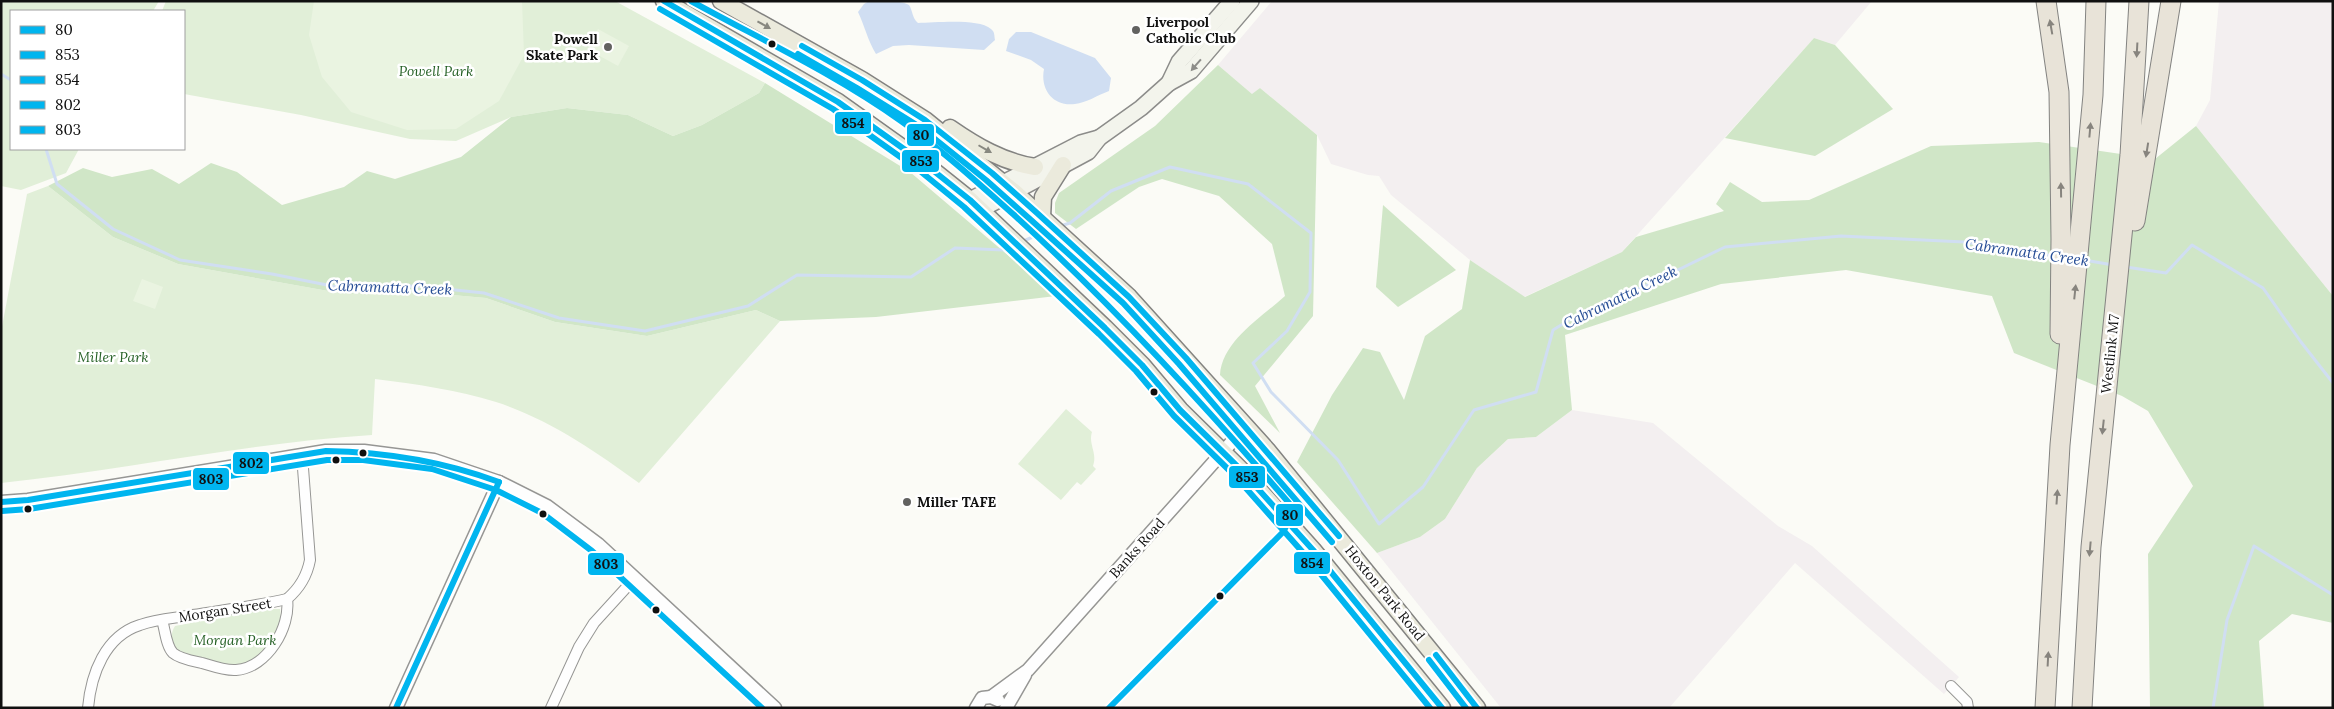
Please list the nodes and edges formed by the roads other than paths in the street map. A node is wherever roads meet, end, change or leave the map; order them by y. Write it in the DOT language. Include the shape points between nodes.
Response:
graph roads {
  1 [pos="664,1"];
  2 [pos="721,1"];
  3 [pos="1232,1"];
  4 [pos="1251,1"];
  5 [pos="2046,1"];
  6 [pos="2096,1"];
  7 [pos="2139,1"];
  8 [pos="2172,1"];
  9 [pos="1169,83"];
  10 [pos="882,92"];
  11 [pos="1100,138"];
  12 [pos="1063,165"];
  13 [pos="1035,167"];
  14 [pos="1009,187"];
  15 [pos="975,205"];
  16 [pos="1040,213"];
  17 [pos="2109,370"];
  18 [pos="1246,426"];
  19 [pos="2060,445"];
  20 [pos="1222,450"];
  21 [pos="302,454"];
  22 [pos="499,482"];
  23 [pos="1,502"];
  24 [pos="635,578"];
  25 [pos="287,598"];
  26 [pos="162,620"];
  27 [pos="1028,670"];
  28 [pos="1951,686"];
  29 [pos="992,697"];
  30 [pos="88,708"];
  31 [pos="396,708"];
  32 [pos="551,708"];
  33 [pos="775,708"];
  34 [pos="976,708"];
  35 [pos="1005,708"];
  36 [pos="1442,708"];
  37 [pos="1477,708"];
  38 [pos="1968,708"];
  39 [pos="2046,708"];
  40 [pos="2082,708"];
  1 -- 15 [label="main road, Hoxton Park Road" via="838,102 925,164"];
  2 -- 10 [label="main road, Hoxton Park Road, one-way"];
  3 -- 9 [label="main road" via="1180,62"];
  4 -- 9 [label="main road, one-way" via="1191,71"];
  19 -- 5 [label="highway, one-way" via="2059,92"];
  19 -- 6 [label="highway, one-way" via="2093,95"];
  7 -- 17 [label="highway, Westlink M7, one-way" via="2135,100"];
  8 -- 17 [label="highway, one-way"];
  9 -- 11 [label="main road"];
  10 -- 13 [label="main road, one-way" via="934,117 997,156"];
  10 -- 14 [label="main road, Hoxton Park Road" via="925,120"];
  11 -- 12 [label="main road" via="1088,152"];
  11 -- 13 [label="main road" via="1081,143"];
  12 -- 14 [label="main road"];
  12 -- 16 [label="main road" via="1043,197"];
  13 -- 14 [label="main road"];
  14 -- 15 [label="main road"];
  14 -- 16 [label="main road, Hoxton Park Road"];
  15 -- 20 [label="main road, Hoxton Park Road" via="1136,358 1180,410"];
  16 -- 18 [label="main road, Hoxton Park Road" via="1068,243 1129,297"];
  17 -- 40 [label="highway, Westlink M7, one-way" via="2088,586"];
  18 -- 20 [label="street, Banks Road"];
  18 -- 37 [label="main road, Hoxton Park Road" via="1338,534"];
  39 -- 19 [label="highway, one-way"];
  20 -- 27 [label="street, Banks Road"];
  20 -- 36 [label="main road, Hoxton Park Road" via="1313,550"];
  21 -- 22 [label="street" via="364,451 411,456 451,465"];
  21 -- 23 [label="street"];
  21 -- 25 [label="street, Morgan Street" via="310,560 304,580"];
  22 -- 24 [label="street" via="566,518"];
  22 -- 31 [label="street"];
  24 -- 32 [label="street" via="594,624 579,647"];
  24 -- 33 [label="street"];
  25 -- 26 [label="street, Morgan Street"];
  25 -- 26 [label="street, Morgan Street" via="286,619 267,654 256,664 235,670 193,661 174,653"];
  26 -- 30 [label="street, Morgan Street" via="139,625 118,637 110,646 102,656 94,677"];
  27 -- 29 [label="street, Banks Road"];
  27 -- 35 [label="street, Banks Road"];
  28 -- 38 [label="street" via="1967,702"];
  29 -- 34 [label="street, Banks Road" via="982,698"];
  29 -- 35 [label="street"];
}
